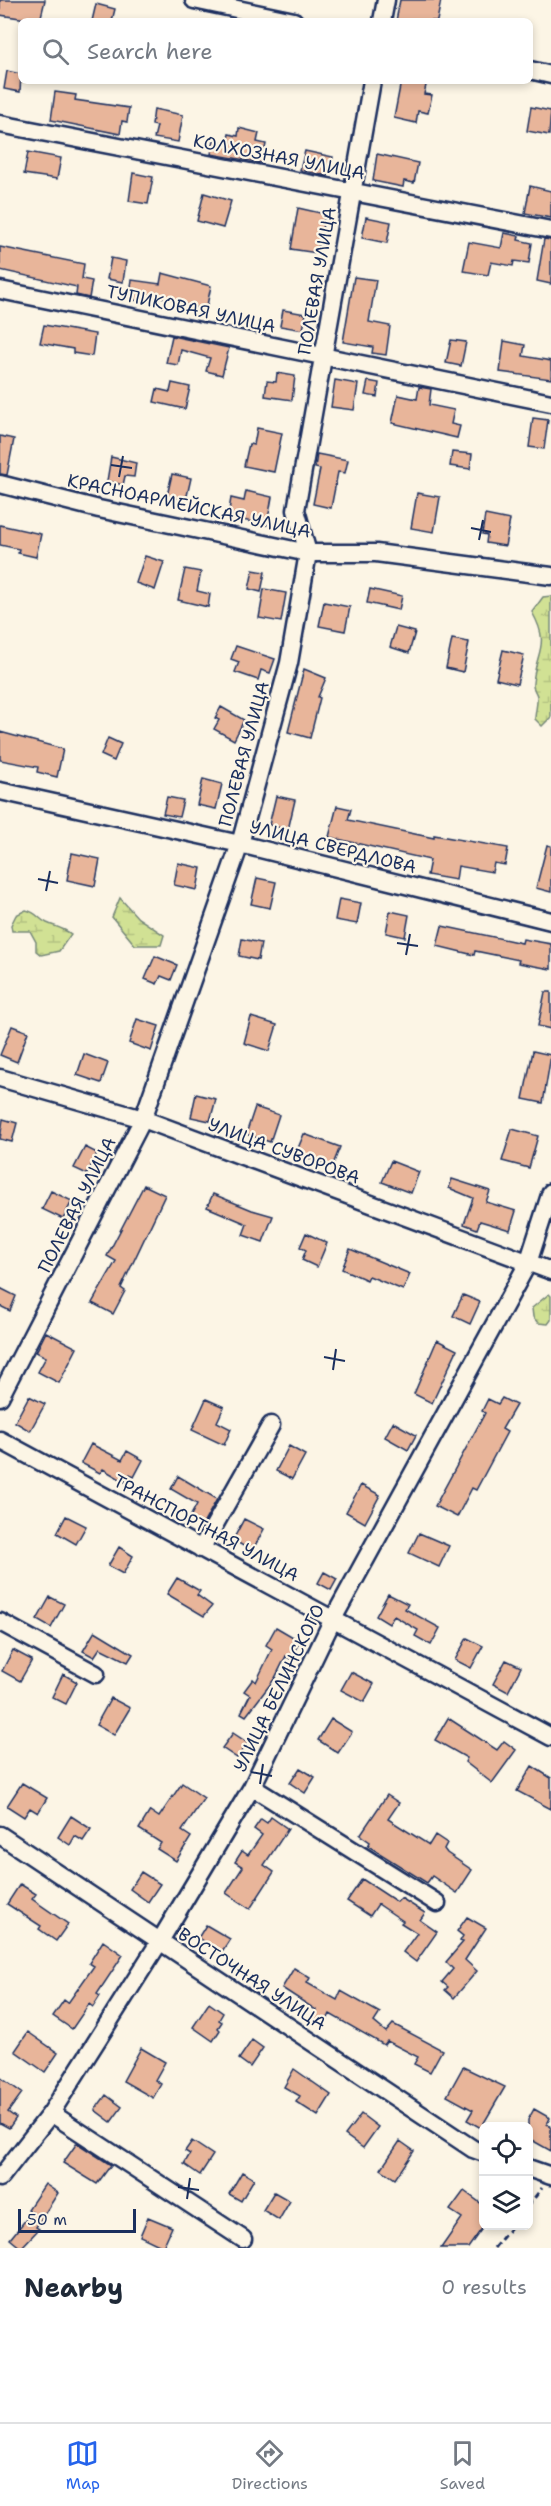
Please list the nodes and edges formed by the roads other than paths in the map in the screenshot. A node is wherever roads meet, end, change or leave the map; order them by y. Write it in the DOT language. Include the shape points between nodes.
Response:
graph roads {
  1 [pos="194,0"];
  2 [pos="386,0"];
  3 [pos="280,18"];
  4 [pos="383,18"];
  5 [pos="533,71"];
  6 [pos="551,75"];
  7 [pos="371,84"];
  8 [pos="0,124"];
  9 [pos="352,190"];
  10 [pos="551,230"];
  11 [pos="0,290"];
  12 [pos="324,356"];
  13 [pos="551,403"];
  14 [pos="0,484"];
  15 [pos="309,553"];
  16 [pos="551,576"];
  17 [pos="0,791"];
  18 [pos="240,844"];
  19 [pos="551,921"];
  20 [pos="0,1078"];
  21 [pos="144,1119"];
  22 [pos="551,1192"];
  23 [pos="528,1263"];
  24 [pos="551,1271"];
  25 [pos="0,1397"];
  26 [pos="271,1425"];
  27 [pos="0,1440"];
  28 [pos="201,1549"];
  29 [pos="333,1618"];
  30 [pos="0,1622"];
  31 [pos="96,1674"];
  32 [pos="551,1737"];
  33 [pos="252,1787"];
  34 [pos="0,1835"];
  35 [pos="437,1903"];
  36 [pos="160,1941"];
  37 [pos="51,2113"];
  38 [pos="479,2151"];
  39 [pos="533,2172"];
  40 [pos="0,2178"];
  41 [pos="547,2182"];
  42 [pos="243,2239"];
  1 -- 3 [label="street"];
  2 -- 4 [label="street"];
  5 -- 6 [label="street"];
  7 -- 9 [label="street, ПОЛЕВАЯ УЛИЦА"];
  8 -- 9 [label="street, КОЛХОЗНАЯ УЛИЦА"];
  9 -- 10 [label="street, КОЛХОЗНАЯ УЛИЦА"];
  9 -- 12 [label="street, ПОЛЕВАЯ УЛИЦА"];
  11 -- 12 [label="street, ТУПИКОВАЯ УЛИЦА"];
  12 -- 13 [label="street, ТУПИКОВАЯ УЛИЦА"];
  12 -- 15 [label="street, ПОЛЕВАЯ УЛИЦА" via="296,510"];
  14 -- 15 [label="street, КРАСНОАРМЕЙСКАЯ УЛИЦА"];
  15 -- 16 [label="street, КРАСНОАРМЕЙСКАЯ УЛИЦА" via="376,553"];
  15 -- 18 [label="street, ПОЛЕВАЯ УЛИЦА" via="289,663"];
  17 -- 18 [label="street, УЛИЦА СВЕРДЛОВА"];
  18 -- 19 [label="street, УЛИЦА СВЕРДЛОВА"];
  18 -- 21 [label="street, ПОЛЕВАЯ УЛИЦА"];
  20 -- 21 [label="street, УЛИЦА СУВОРОВА"];
  21 -- 23 [label="street, УЛИЦА СУВОРОВА"];
  21 -- 25 [label="street, ПОЛЕВАЯ УЛИЦА"];
  22 -- 23 [label="street, УЛИЦА БЕЛИНСКОГО"];
  23 -- 24 [label="street, УЛИЦА СУВОРОВА"];
  23 -- 29 [label="street, УЛИЦА БЕЛИНСКОГО"];
  26 -- 28 [label="street"];
  27 -- 28 [label="street, ТРАНСПОРТНАЯ УЛИЦА"];
  28 -- 29 [label="street, ТРАНСПОРТНАЯ УЛИЦА"];
  29 -- 32 [label="street, ТРАНСПОРТНАЯ УЛИЦА"];
  29 -- 33 [label="street, УЛИЦА БЕЛИНСКОГО"];
  30 -- 31 [label="street"];
  33 -- 35 [label="street"];
  33 -- 36 [label="street, УЛИЦА БЕЛИНСКОГО"];
  34 -- 36 [label="street, ВОСТОЧНАЯ УЛИЦА"];
  36 -- 37 [label="street, УЛИЦА БЕЛИНСКОГО"];
  36 -- 38 [label="street, ВОСТОЧНАЯ УЛИЦА"];
  37 -- 40 [label="street, УЛИЦА БЕЛИНСКОГО"];
  37 -- 42 [label="street"];
  39 -- 41 [label="street"];
}
